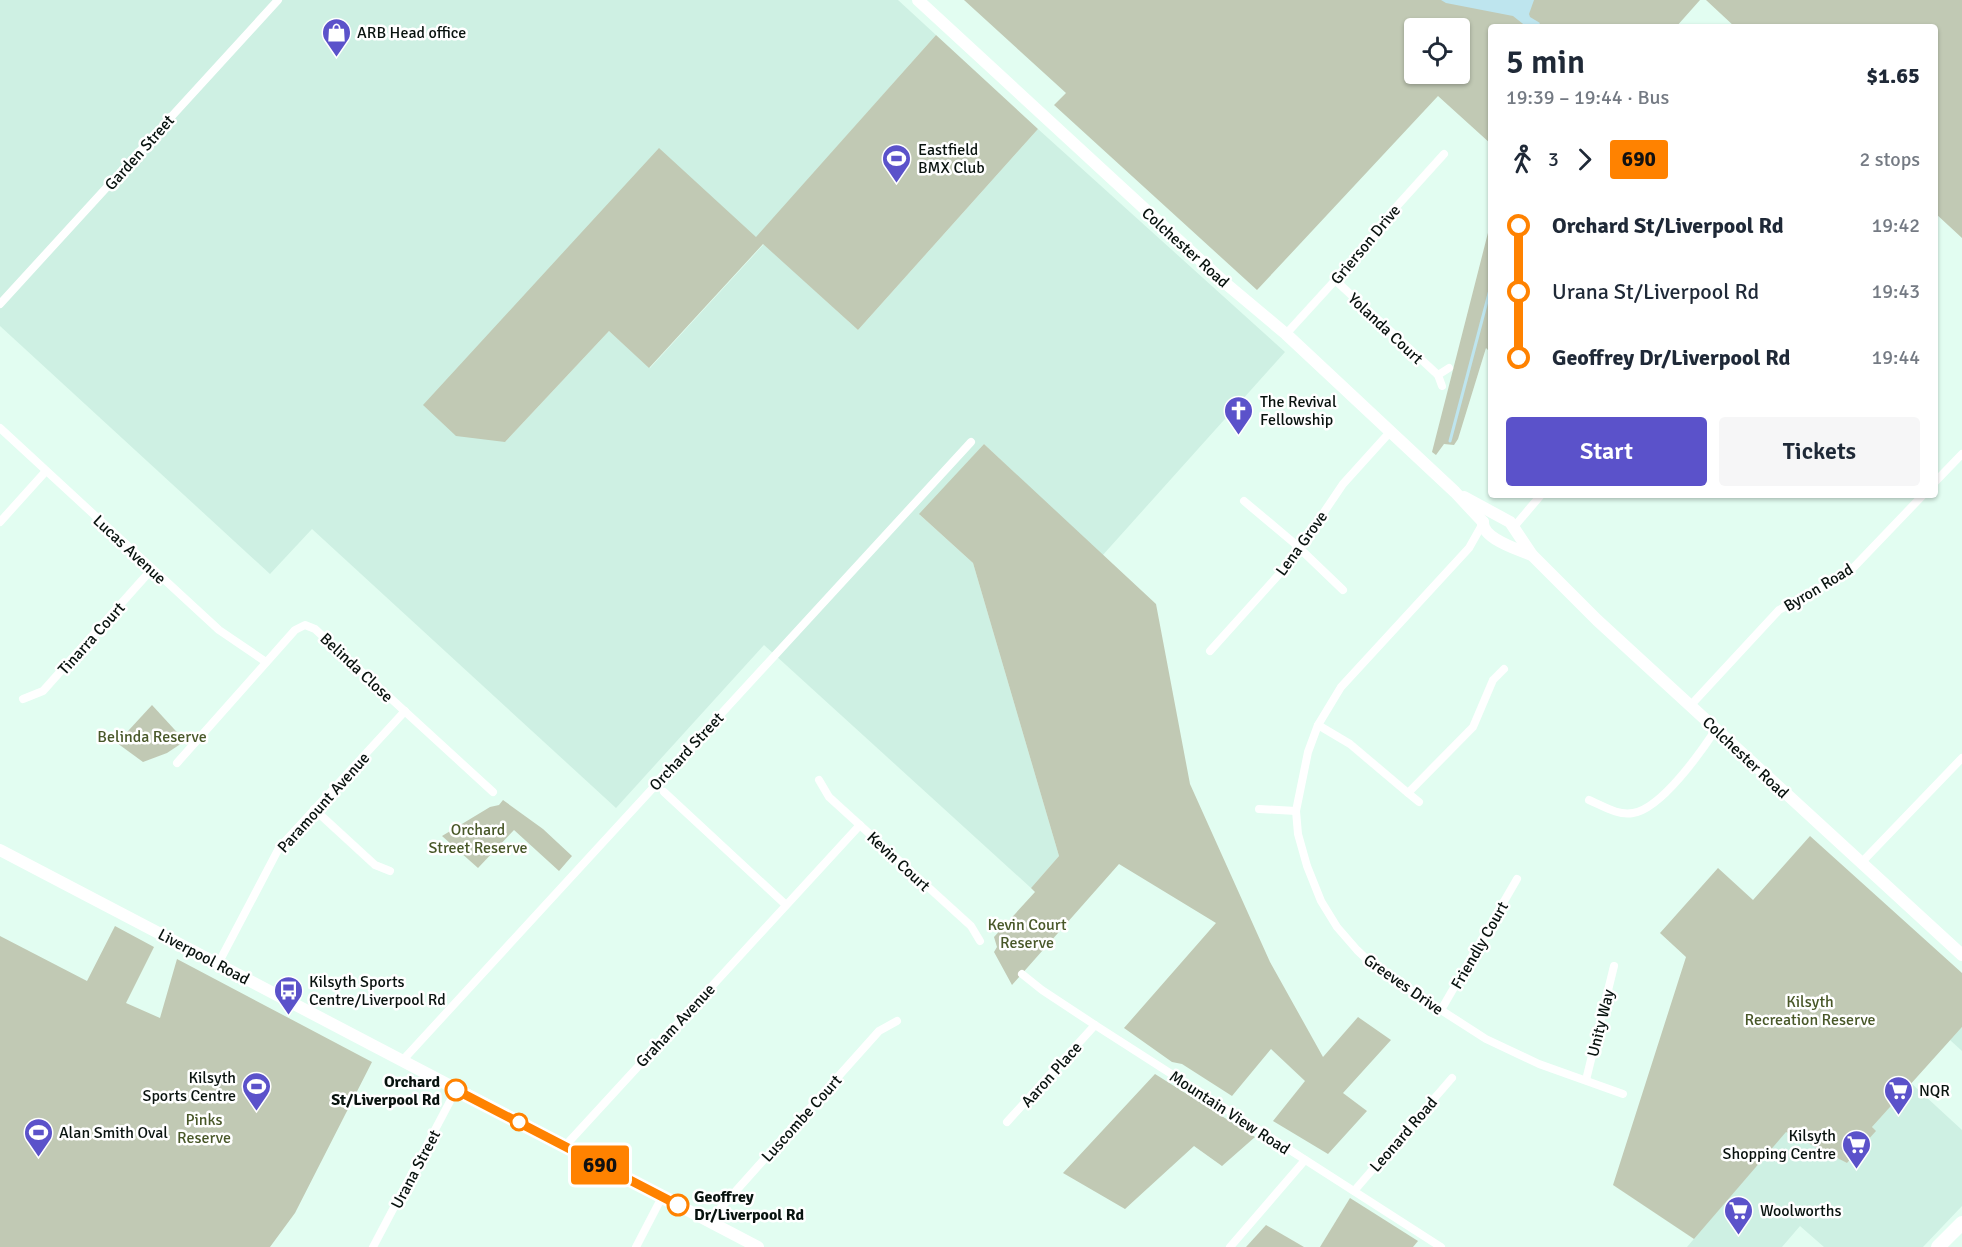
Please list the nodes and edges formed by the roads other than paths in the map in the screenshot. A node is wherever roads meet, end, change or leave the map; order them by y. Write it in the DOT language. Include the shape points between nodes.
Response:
graph roads {
  1 [pos="278,0"];
  2 [pos="918,0"];
  3 [pos="1444,154"];
  4 [pos="1335,280"];
  5 [pos="0,304"];
  6 [pos="1286,334"];
  7 [pos="1449,368"];
  8 [pos="1438,375"];
  9 [pos="1442,386"];
  10 [pos="0,428"];
  11 [pos="1390,432"];
  12 [pos="971,442"];
  13 [pos="1962,454"];
  14 [pos="46,471"];
  15 [pos="1938,479"];
  16 [pos="1538,498"];
  17 [pos="1920,498"];
  18 [pos="1244,501"];
  19 [pos="1486,520"];
  20 [pos="0,522"];
  21 [pos="1511,526"];
  22 [pos="1495,538"];
  23 [pos="1469,548"];
  24 [pos="1299,550"];
  25 [pos="1532,555"];
  26 [pos="153,569"];
  27 [pos="1343,590"];
  28 [pos="1210,651"];
  29 [pos="266,662"];
  30 [pos="1504,669"];
  31 [pos="23,699"];
  32 [pos="1690,706"];
  33 [pos="405,711"];
  34 [pos="1318,725"];
  35 [pos="1716,729"];
  36 [pos="1962,758"];
  37 [pos="177,763"];
  38 [pos="819,780"];
  39 [pos="493,792"];
  40 [pos="664,792"];
  41 [pos="1408,793"];
  42 [pos="1589,800"];
  43 [pos="1419,802"];
  44 [pos="314,809"];
  45 [pos="1259,809"];
  46 [pos="1296,811"];
  47 [pos="860,825"];
  48 [pos="0,849"];
  49 [pos="1861,863"];
  50 [pos="390,871"];
  51 [pos="1516,879"];
  52 [pos="786,904"];
  53 [pos="980,941"];
  54 [pos="1962,955"];
  55 [pos="218,964"];
  56 [pos="1614,966"];
  57 [pos="1022,974"];
  58 [pos="1441,1010"];
  59 [pos="897,1021"];
  60 [pos="1095,1025"];
  61 [pos="402,1061"];
  62 [pos="1452,1078"];
  63 [pos="1586,1080"];
  64 [pos="456,1090"];
  65 [pos="1623,1094"];
  66 [pos="1007,1122"];
  67 [pos="565,1146"];
  68 [pos="1305,1161"];
  69 [pos="1354,1191"];
  70 [pos="662,1197"];
  71 [pos="709,1221"];
  72 [pos="1962,1222"];
  73 [pos="373,1247"];
  74 [pos="636,1247"];
  75 [pos="758,1247"];
  76 [pos="1230,1247"];
  77 [pos="1441,1247"];
  78 [pos="1938,1247"];
  1 -- 5 [label="street, Garden Street"];
  2 -- 6 [label="main road, Colchester Road" via="1224,282"];
  3 -- 4 [label="street, Grierson Drive"];
  4 -- 6 [label="street, Grierson Drive"];
  4 -- 8 [label="street, Yolanda Court"];
  6 -- 11 [label="main road, Colchester Road"];
  7 -- 8 [label="street, Yolanda Court"];
  8 -- 9 [label="street, Yolanda Court"];
  10 -- 14 [label="street, Lucas Avenue"];
  11 -- 19 [label="main road, Colchester Road"];
  11 -- 24 [label="street, Lena Grove" via="1342,484"];
  12 -- 61 [label="street, Orchard Street"];
  13 -- 15 [label="street"];
  14 -- 20 [label="street"];
  14 -- 26 [label="street, Lucas Avenue"];
  16 -- 21 [label="street"];
  17 -- 32 [label="street, Byron Road" via="1854,567 1779,610"];
  18 -- 24 [label="street"];
  19 -- 21 [label="main road"];
  19 -- 22 [label="main road, Colchester Road"];
  19 -- 23 [label="street, Greeves Drive"];
  21 -- 22 [label="main road" via="1509,537"];
  21 -- 25 [label="main road, Colchester Road"];
  22 -- 23 [label="street, Greeves Drive"];
  22 -- 25 [label="main road, Colchester Road"];
  23 -- 34 [label="street, Greeves Drive" via="1341,687"];
  24 -- 27 [label="street"];
  24 -- 28 [label="street, Lena Grove"];
  25 -- 32 [label="main road, Colchester Road"];
  26 -- 29 [label="street, Lucas Avenue" via="219,630"];
  26 -- 31 [label="street, Tinarra Court" via="43,691"];
  29 -- 33 [label="street, Belinda Close" via="295,630 310,626"];
  29 -- 37 [label="street, Belinda Close"];
  30 -- 41 [label="street" via="1493,681 1473,727"];
  32 -- 35 [label="main road, Colchester Road"];
  33 -- 39 [label="street, Belinda Close"];
  33 -- 44 [label="street, Paramount Avenue"];
  34 -- 41 [label="street" via="1350,744"];
  34 -- 46 [label="street, Greeves Drive"];
  35 -- 42 [label="street" via="1693,762 1647,808 1623,813"];
  35 -- 49 [label="main road, Colchester Road"];
  36 -- 49 [label="street"];
  38 -- 47 [label="street, Kevin Court" via="829,797"];
  40 -- 52 [label="street"];
  41 -- 43 [label="street"];
  44 -- 50 [label="street" via="375,865"];
  44 -- 55 [label="street, Paramount Avenue" via="277,852"];
  45 -- 46 [label="street"];
  46 -- 58 [label="street, Greeves Drive" via="1307,866 1321,902 1337,927 1377,969"];
  47 -- 52 [label="street, Graham Avenue"];
  47 -- 53 [label="street, Kevin Court" via="971,926"];
  48 -- 55 [label="main road, Liverpool Road"];
  49 -- 54 [label="main road, Colchester Road"];
  51 -- 58 [label="street, Friendly Court"];
  52 -- 67 [label="street, Graham Avenue"];
  55 -- 61 [label="main road, Liverpool Road"];
  56 -- 63 [label="street, Unity Way"];
  57 -- 60 [label="street, Mountain View Road"];
  58 -- 63 [label="street, Greeves Drive" via="1486,1039 1539,1064"];
  59 -- 71 [label="street, Luscombe Court" via="879,1031"];
  60 -- 66 [label="street, Aaron Place"];
  60 -- 68 [label="street, Mountain View Road"];
  61 -- 64 [label="main road, Liverpool Road"];
  62 -- 69 [label="street, Leonard Road"];
  63 -- 65 [label="street, Greeves Drive"];
  64 -- 67 [label="main road, Liverpool Road"];
  64 -- 73 [label="street, Urana Street"];
  67 -- 70 [label="main road, Liverpool Road"];
  68 -- 69 [label="street, Mountain View Road"];
  68 -- 76 [label="street"];
  69 -- 77 [label="street, Mountain View Road"];
  70 -- 71 [label="main road, Liverpool Road"];
  70 -- 74 [label="street"];
  71 -- 75 [label="main road, Liverpool Road"];
  72 -- 78 [label="main road"];
}
